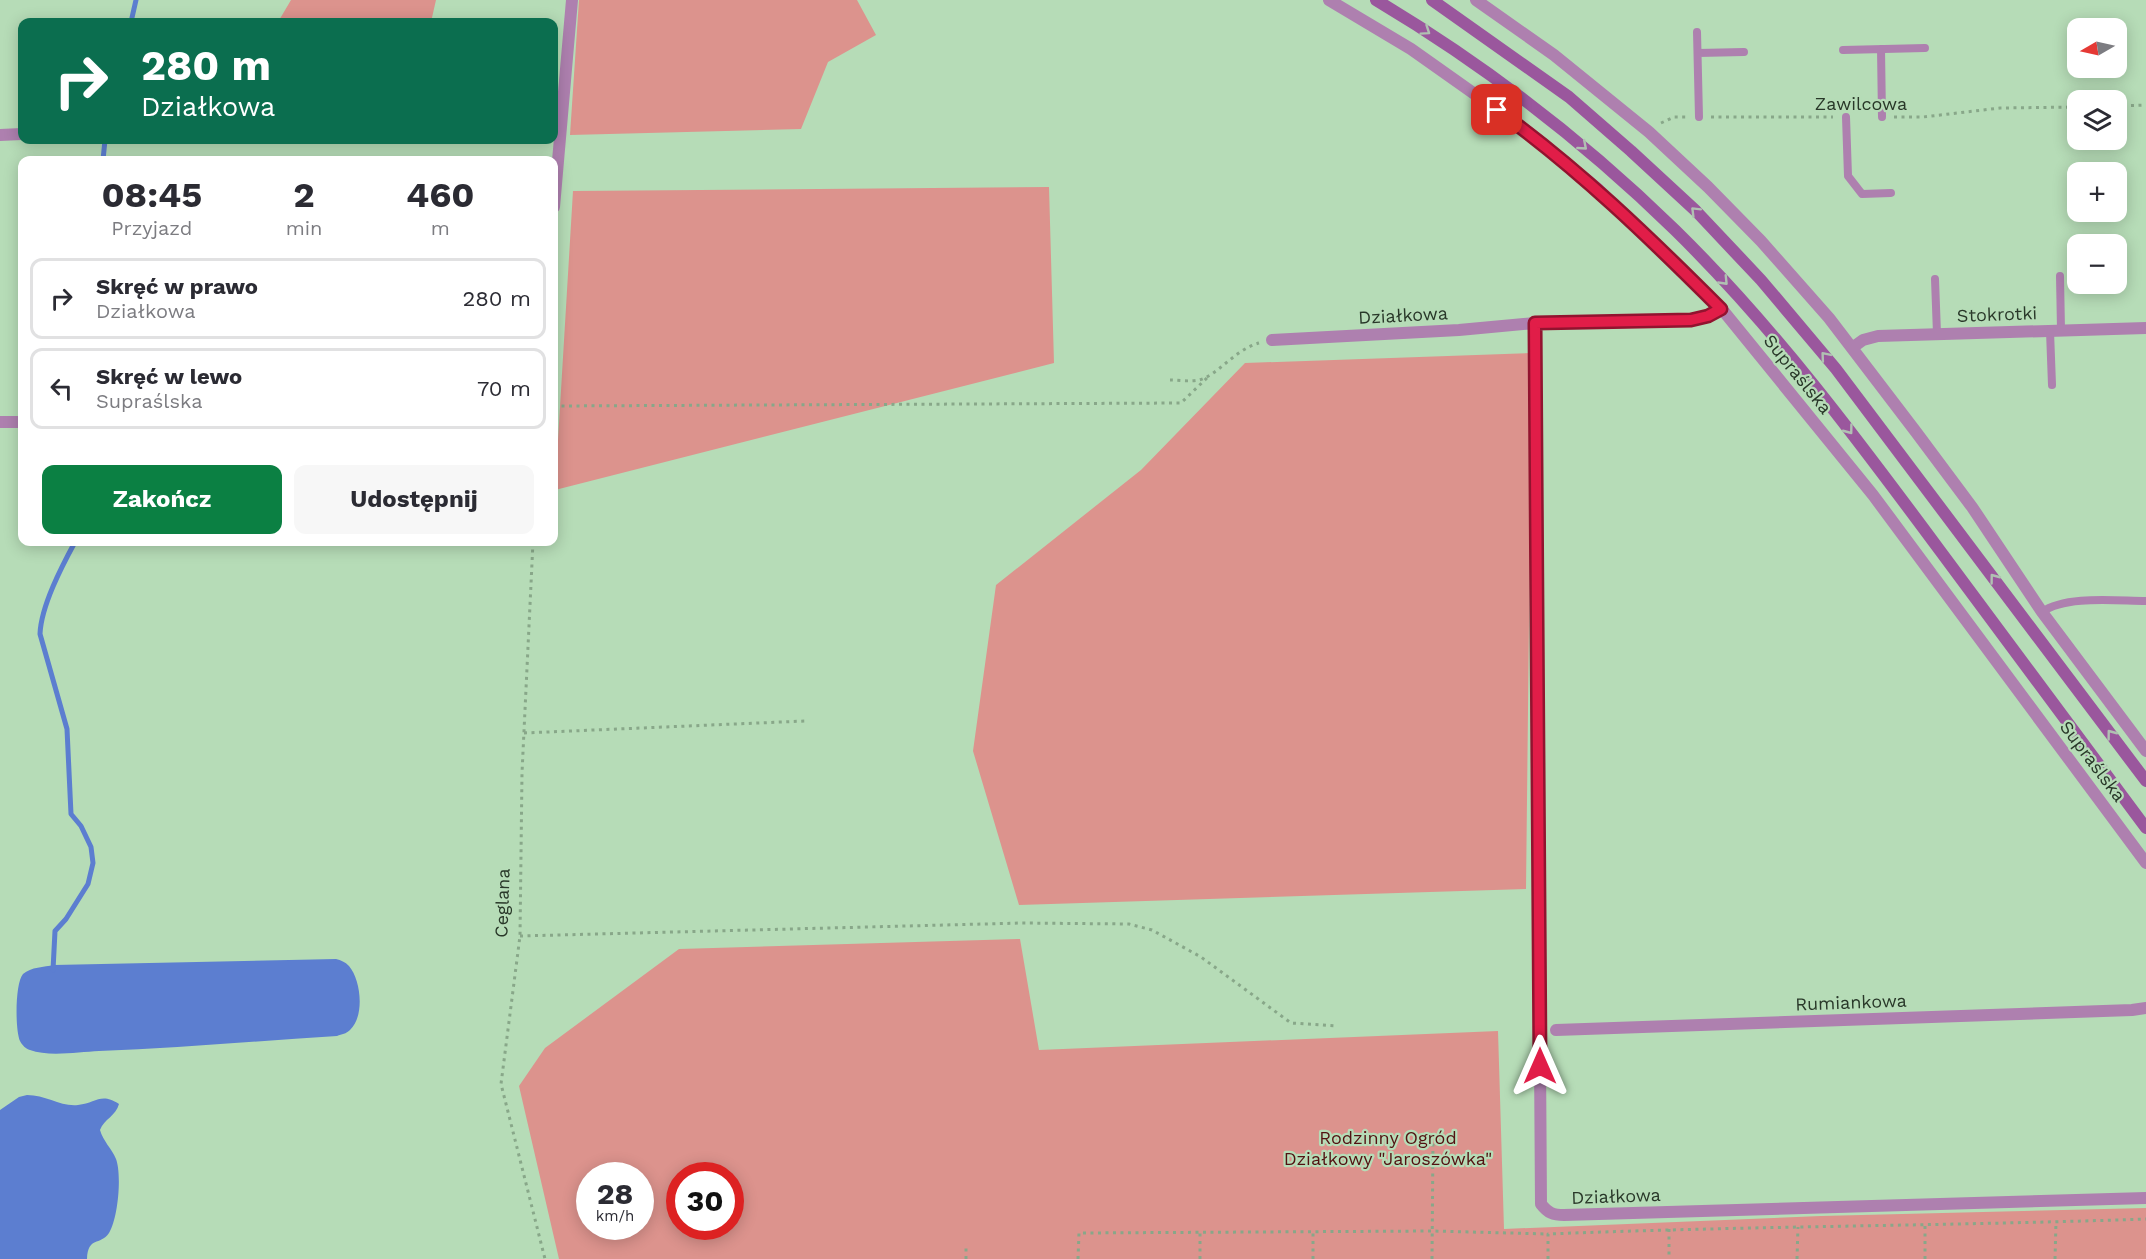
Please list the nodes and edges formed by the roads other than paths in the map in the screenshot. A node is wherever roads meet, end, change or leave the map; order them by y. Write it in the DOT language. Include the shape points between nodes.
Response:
graph roads {
  1 [pos="572,0"];
  2 [pos="1329,0"];
  3 [pos="1376,0"];
  4 [pos="1432,0"];
  5 [pos="1476,0"];
  6 [pos="1697,32"];
  7 [pos="1925,48"];
  8 [pos="1881,49"];
  9 [pos="1843,50"];
  10 [pos="1744,52"];
  11 [pos="1698,53"];
  12 [pos="558,115"];
  13 [pos="1700,117"];
  14 [pos="1846,117"];
  15 [pos="1882,117"];
  16 [pos="18,134"];
  17 [pos="0,135"];
  18 [pos="1891,193"];
  19 [pos="2060,276"];
  20 [pos="1935,279"];
  21 [pos="1721,309"];
  22 [pos="1535,323"];
  23 [pos="2146,328"];
  24 [pos="2055,330"];
  25 [pos="1937,334"];
  26 [pos="1272,340"];
  27 [pos="1852,348"];
  28 [pos="2052,385"];
  29 [pos="0,422"];
  30 [pos="18,422"];
  31 [pos="2146,601"];
  32 [pos="2042,612"];
  33 [pos="2146,751"];
  34 [pos="2146,781"];
  35 [pos="2146,828"];
  36 [pos="2146,863"];
  37 [pos="2146,1008"];
  38 [pos="1556,1030"];
  39 [pos="2146,1198"];
  1 -- 12 [label="street"];
  2 -- 21 [label="street, Supraślska" via="1411,48 1531,134 1599,190"];
  3 -- 35 [label="main road, one-way" via="1423,28 1551,119 1676,231 1740,297 1816,386"];
  34 -- 4 [label="main road, one-way" via="1836,369 1761,280 1696,211 1587,112"];
  5 -- 27 [label="street" via="1554,55 1649,132 1761,241"];
  6 -- 11 [label="lane"];
  7 -- 8 [label="lane"];
  8 -- 9 [label="lane"];
  8 -- 15 [label="lane"];
  10 -- 11 [label="lane"];
  11 -- 13 [label="lane"];
  14 -- 18 [label="lane" via="1848,176 1862,194"];
  16 -- 17 [label="street"];
  19 -- 24 [label="lane"];
  20 -- 25 [label="lane"];
  21 -- 22 [label="street, Działkowa" via="1691,320"];
  21 -- 36 [label="street, Supraślska" via="1873,495"];
  22 -- 26 [label="street, Działkowa"];
  22 -- 39 [label="street, Działkowa" via="1541,1204 1547,1212 1564,1215"];
  23 -- 24 [label="street, Stokrotki"];
  24 -- 25 [label="street, Stokrotki"];
  24 -- 28 [label="lane"];
  25 -- 27 [label="street, Stokrotki" via="1878,336"];
  27 -- 32 [label="street" via="1972,507"];
  29 -- 30 [label="street"];
  31 -- 32 [label="lane" via="2090,601 2052,606"];
  32 -- 33 [label="street"];
  37 -- 38 [label="street, Rumiankowa"];
}
